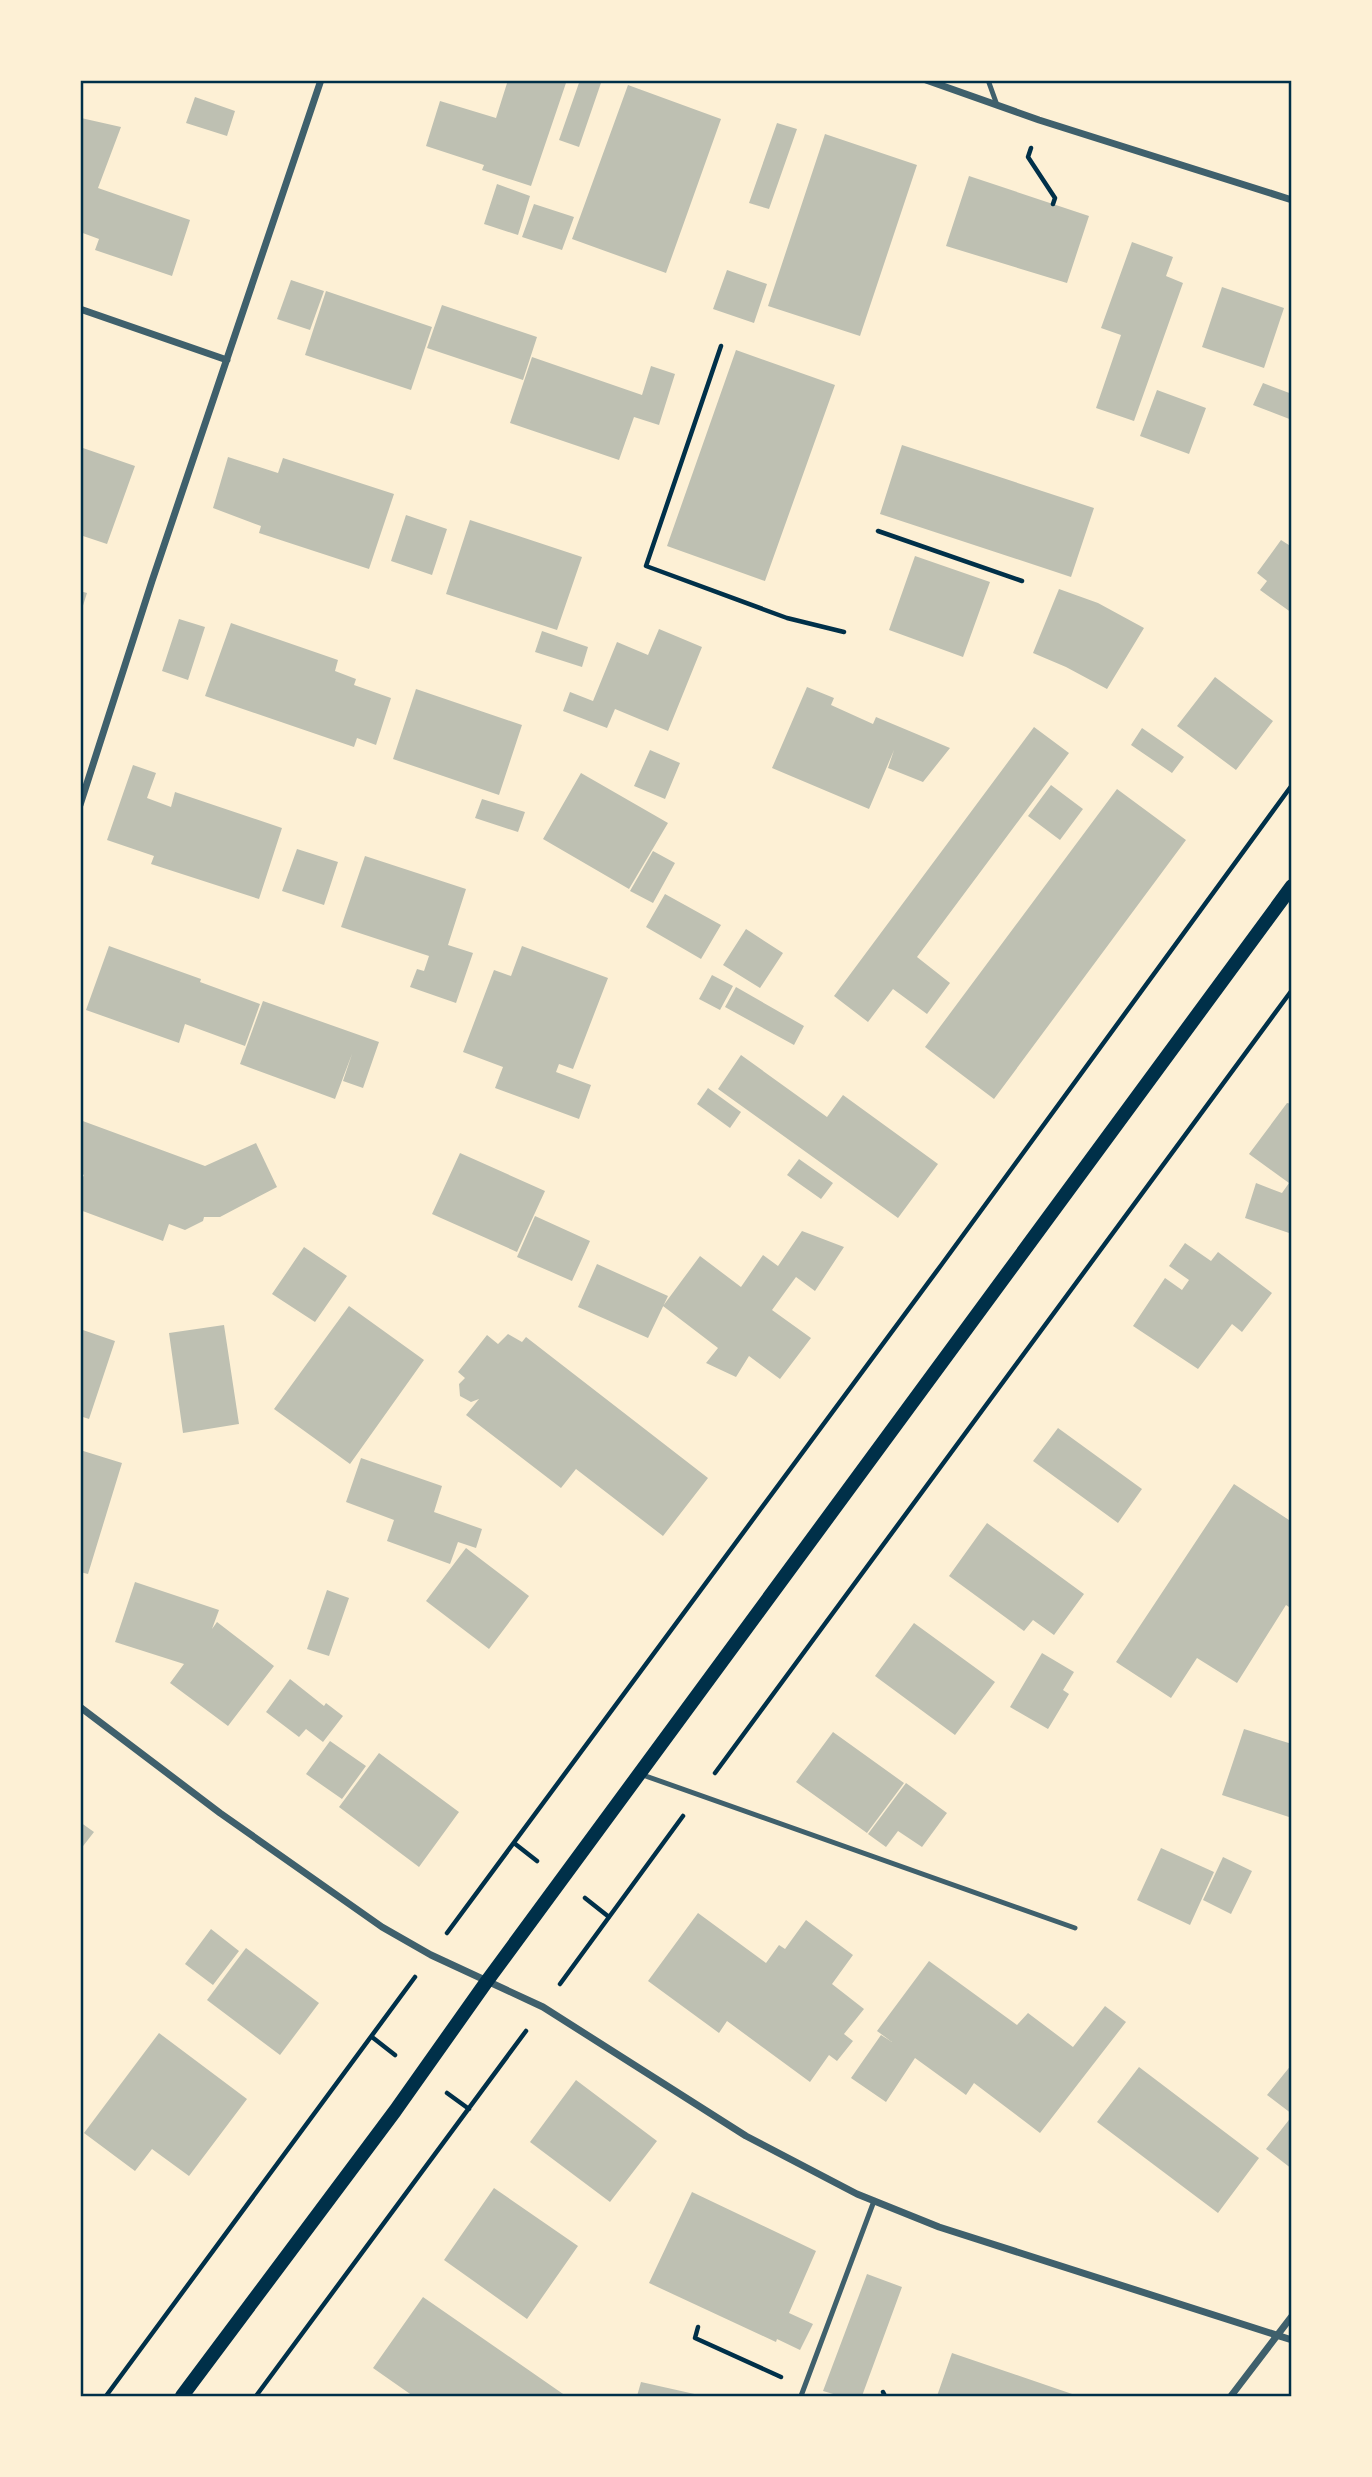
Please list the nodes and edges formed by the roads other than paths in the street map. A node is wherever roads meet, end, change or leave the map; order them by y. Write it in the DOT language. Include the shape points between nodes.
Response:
graph roads {
  1 [pos="321,80"];
  2 [pos="926,80"];
  3 [pos="988,80"];
  4 [pos="997,105"];
  5 [pos="1290,198"];
  6 [pos="80,309"];
  7 [pos="227,360"];
  8 [pos="80,805"];
  9 [pos="1292,886"];
  10 [pos="80,1707"];
  11 [pos="640,1774"];
  12 [pos="1075,1928"];
  13 [pos="487,1981"];
  14 [pos="874,2201"];
  15 [pos="1292,2316"];
  16 [pos="1277,2335"];
  17 [pos="1292,2340"];
  18 [pos="182,2396"];
  19 [pos="801,2396"];
  20 [pos="1231,2396"];
  1 -- 7 [label="street"];
  2 -- 4 [label="street"];
  3 -- 4 [label="lane"];
  4 -- 5 [label="street"];
  6 -- 7 [label="street"];
  7 -- 8 [label="street"];
  9 -- 11 [label="main road"];
  10 -- 13 [label="street" via="382,1927"];
  11 -- 12 [label="lane"];
  11 -- 13 [label="main road"];
  13 -- 14 [label="street" via="543,2007 746,2136"];
  13 -- 18 [label="main road"];
  14 -- 16 [label="street" via="939,2227"];
  14 -- 19 [label="lane"];
  15 -- 16 [label="street"];
  16 -- 17 [label="street"];
  16 -- 20 [label="street"];
}
